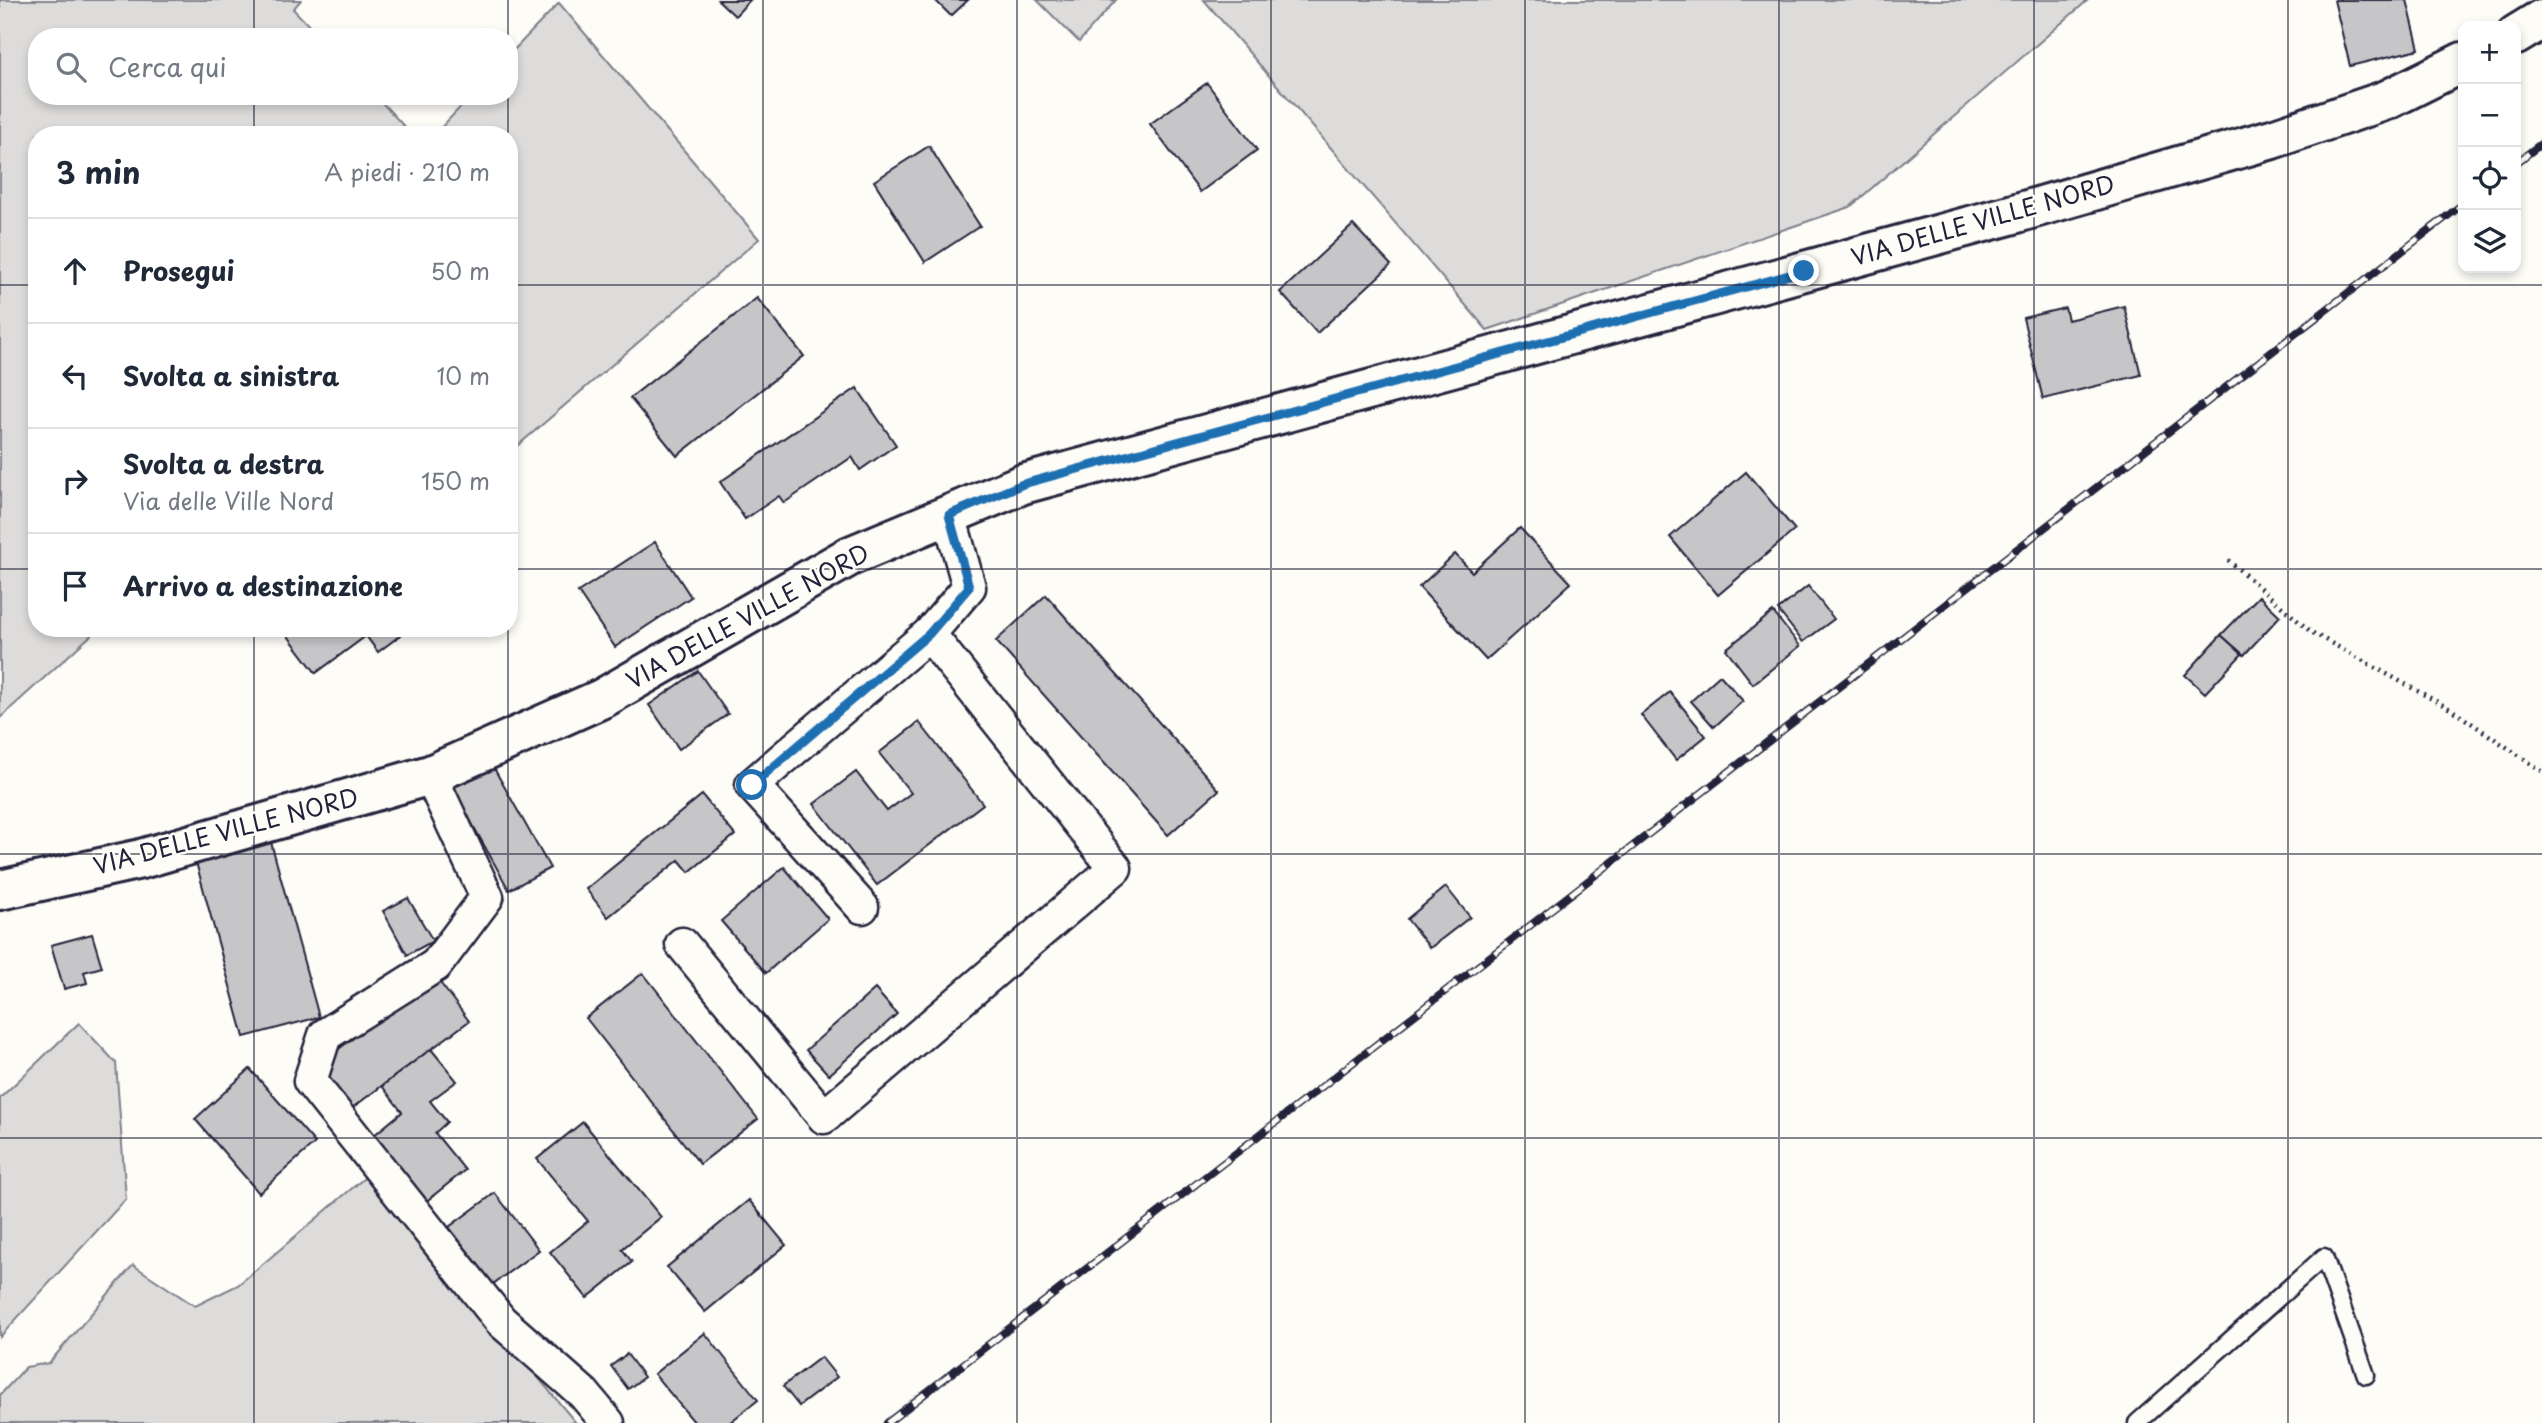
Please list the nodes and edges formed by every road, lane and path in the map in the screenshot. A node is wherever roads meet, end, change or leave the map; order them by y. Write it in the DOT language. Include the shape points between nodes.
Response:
graph roads {
  1 [pos="2542,19"];
  2 [pos="2521,32"];
  3 [pos="2458,64"];
  4 [pos="949,515"];
  5 [pos="2228,560"];
  6 [pos="929,634"];
  7 [pos="2542,771"];
  8 [pos="430,775"];
  9 [pos="0,890"];
  10 [pos="862,907"];
  11 [pos="682,944"];
  12 [pos="2366,1374"];
  13 [pos="608,1423"];
  14 [pos="2137,1423"];
  1 -- 2 [label="street"];
  3 -- 4 [label="street, VIA DELLE VILLE NORD" via="2387,100 2272,139 1023,484"];
  4 -- 6 [label="street" via="969,587"];
  4 -- 8 [label="street, VIA DELLE VILLE NORD" via="850,556 603,698"];
  5 -- 7 [label="path" via="2311,632 2452,710"];
  6 -- 10 [label="street" via="752,785"];
  6 -- 11 [label="street" via="1115,868 824,1117"];
  8 -- 9 [label="street, VIA DELLE VILLE NORD" via="141,859"];
  8 -- 13 [label="street" via="487,897 436,965 325,1035 310,1081 501,1321 584,1394"];
  12 -- 14 [label="lane" via="2324,1257"];
}
